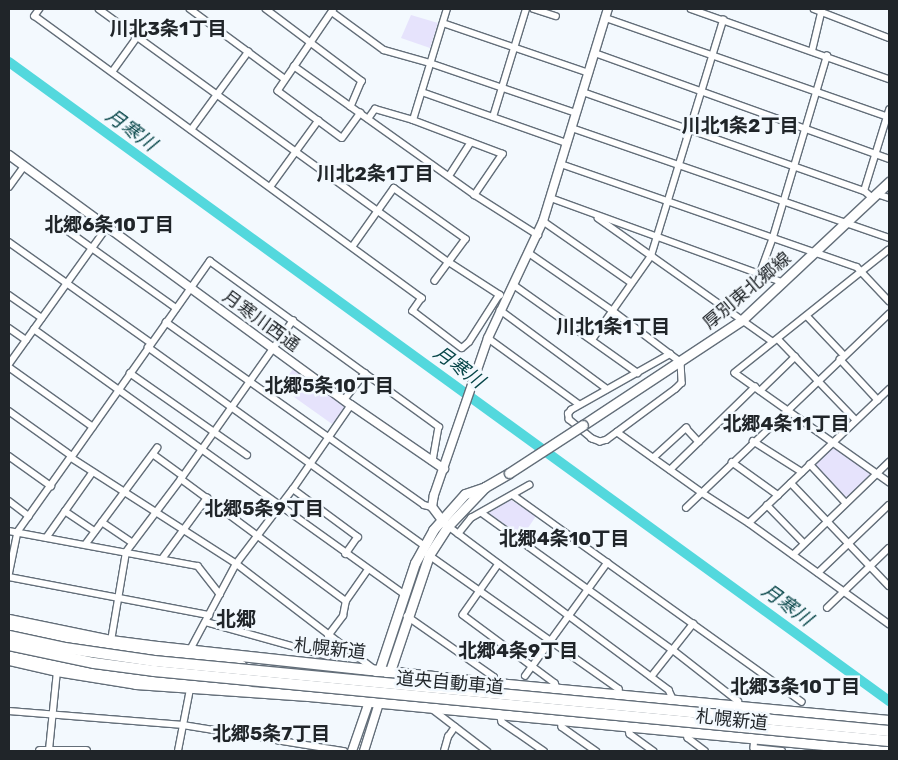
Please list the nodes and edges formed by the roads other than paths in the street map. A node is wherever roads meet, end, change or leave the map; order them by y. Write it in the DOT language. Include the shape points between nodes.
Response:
graph roads {
  1 [pos="40,9"];
  2 [pos="99,9"];
  3 [pos="190,9"];
  4 [pos="266,9"];
  5 [pos="447,9"];
  6 [pos="526,9"];
  7 [pos="534,9"];
  8 [pos="608,9"];
  9 [pos="691,9"];
  10 [pos="814,9"];
  11 [pos="333,10"];
  12 [pos="822,10"];
  13 [pos="708,12"];
  14 [pos="556,16"];
  15 [pos="606,18"];
  16 [pos="723,20"];
  17 [pos="443,23"];
  18 [pos="138,36"];
  19 [pos="889,38"];
  20 [pos="311,42"];
  21 [pos="515,48"];
  22 [pos="812,51"];
  23 [pos="248,52"];
  24 [pos="595,53"];
  25 [pos="712,54"];
  26 [pos="827,56"];
  27 [pos="430,63"];
  28 [pos="294,66"];
  29 [pos="112,72"];
  30 [pos="589,73"];
  31 [pos="285,79"];
  32 [pos="889,79"];
  33 [pos="502,88"];
  34 [pos="702,90"];
  35 [pos="818,91"];
  36 [pos="422,92"];
  37 [pos="583,92"];
  38 [pos="218,93"];
  39 [pos="351,107"];
  40 [pos="360,113"];
  41 [pos="576,114"];
  42 [pos="889,115"];
  43 [pos="492,117"];
  44 [pos="368,118"];
  45 [pos="413,120"];
  46 [pos="318,121"];
  47 [pos="806,127"];
  48 [pos="572,128"];
  49 [pos="690,128"];
  50 [pos="191,130"];
  51 [pos="470,142"];
  52 [pos="568,143"];
  53 [pos="297,151"];
  54 [pos="876,153"];
  55 [pos="9,155"];
  56 [pos="889,158"];
  57 [pos="561,164"];
  58 [pos="679,165"];
  59 [pos="795,165"];
  60 [pos="24,166"];
  61 [pos="449,176"];
  62 [pos="889,182"];
  63 [pos="9,187"];
  64 [pos="270,187"];
  65 [pos="864,191"];
  66 [pos="475,195"];
  67 [pos="874,196"];
  68 [pos="551,198"];
  69 [pos="889,198"];
  70 [pos="668,201"];
  71 [pos="784,202"];
  72 [pos="378,210"];
  73 [pos="592,214"];
  74 [pos="543,221"];
  75 [pos="847,223"];
  76 [pos="107,227"];
  77 [pos="64,228"];
  78 [pos="538,235"];
  79 [pos="658,236"];
  80 [pos="773,237"];
  81 [pos="889,238"];
  82 [pos="9,242"];
  83 [pos="352,247"];
  84 [pos="92,248"];
  85 [pos="889,251"];
  86 [pos="816,252"];
  87 [pos="530,253"];
  88 [pos="651,256"];
  89 [pos="449,262"];
  90 [pos="862,273"];
  91 [pos="760,274"];
  92 [pos="435,281"];
  93 [pos="632,283"];
  94 [pos="784,283"];
  95 [pos="66,284"];
  96 [pos="514,284"];
  97 [pos="190,287"];
  98 [pos="9,295"];
  99 [pos="499,295"];
  100 [pos="506,300"];
  101 [pos="889,301"];
  102 [pos="176,308"];
  103 [pos="500,310"];
  104 [pos="613,311"];
  105 [pos="889,314"];
  106 [pos="807,316"];
  107 [pos="42,318"];
  108 [pos="292,320"];
  109 [pos="742,320"];
  110 [pos="166,322"];
  111 [pos="9,328"];
  112 [pos="34,329"];
  113 [pos="488,338"];
  114 [pos="26,340"];
  115 [pos="592,340"];
  116 [pos="776,340"];
  117 [pos="149,346"];
  118 [pos="272,348"];
  119 [pos="670,354"];
  120 [pos="795,357"];
  121 [pos="842,357"];
  122 [pos="681,362"];
  123 [pos="9,366"];
  124 [pos="130,373"];
  125 [pos="365,373"];
  126 [pos="638,373"];
  127 [pos="249,381"];
  128 [pos="819,381"];
  129 [pos="119,389"];
  130 [pos="607,389"];
  131 [pos="758,389"];
  132 [pos="889,389"];
  133 [pos="878,400"];
  134 [pos="348,403"];
  135 [pos="579,404"];
  136 [pos="230,407"];
  137 [pos="788,409"];
  138 [pos="9,411"];
  139 [pos="856,420"];
  140 [pos="93,427"];
  141 [pos="213,431"];
  142 [pos="617,432"];
  143 [pos="328,437"];
  144 [pos="754,441"];
  145 [pos="700,442"];
  146 [pos="834,442"];
  147 [pos="201,449"];
  148 [pos="247,455"];
  149 [pos="9,456"];
  150 [pos="71,458"];
  151 [pos="653,458"];
  152 [pos="433,461"];
  153 [pos="732,462"];
  154 [pos="889,462"];
  155 [pos="310,464"];
  156 [pos="810,464"];
  157 [pos="444,469"];
  158 [pos="670,470"];
  159 [pos="802,472"];
  160 [pos="92,473"];
  161 [pos="878,473"];
  162 [pos="182,477"];
  163 [pos="889,482"];
  164 [pos="790,483"];
  165 [pos="51,486"];
  166 [pos="529,486"];
  167 [pos="485,487"];
  168 [pos="293,490"];
  169 [pos="701,492"];
  170 [pos="124,493"];
  171 [pos="513,495"];
  172 [pos="778,495"];
  173 [pos="206,498"];
  174 [pos="9,502"];
  175 [pos="846,503"];
  176 [pos="767,505"];
  177 [pos="889,505"];
  178 [pos="280,506"];
  179 [pos="432,507"];
  180 [pos="686,508"];
  181 [pos="65,510"];
  182 [pos="156,513"];
  183 [pos="482,513"];
  184 [pos="30,516"];
  185 [pos="440,519"];
  186 [pos="102,522"];
  187 [pos="827,522"];
  188 [pos="749,523"];
  189 [pos="448,526"];
  190 [pos="9,531"];
  191 [pos="95,531"];
  192 [pos="182,531"];
  193 [pos="18,532"];
  194 [pos="458,534"];
  195 [pos="258,536"];
  196 [pos="46,538"];
  197 [pos="804,543"];
  198 [pos="848,543"];
  199 [pos="133,544"];
  200 [pos="85,545"];
  201 [pos="424,545"];
  202 [pos="889,548"];
  203 [pos="126,552"];
  204 [pos="346,554"];
  205 [pos="429,555"];
  206 [pos="793,555"];
  207 [pos="162,559"];
  208 [pos="607,563"];
  209 [pos="236,564"];
  210 [pos="499,564"];
  211 [pos="870,566"];
  212 [pos="368,570"];
  213 [pos="818,573"];
  214 [pos="9,576"];
  215 [pos="889,586"];
  216 [pos="481,589"];
  217 [pos="588,590"];
  218 [pos="844,592"];
  219 [pos="220,594"];
  220 [pos="404,594"];
  221 [pos="118,597"];
  222 [pos="346,601"];
  223 [pos="827,608"];
  224 [pos="209,615"];
  225 [pos="570,615"];
  226 [pos="407,616"];
  227 [pos="9,620"];
  228 [pos="206,622"];
  229 [pos="693,624"];
  230 [pos="889,624"];
  231 [pos="9,629"];
  232 [pos="9,636"];
  233 [pos="328,636"];
  234 [pos="552,640"];
  235 [pos="110,641"];
  236 [pos="338,643"];
  237 [pos="9,646"];
  238 [pos="190,650"];
  239 [pos="673,650"];
  240 [pos="9,654"];
  241 [pos="9,660"];
  242 [pos="532,666"];
  243 [pos="57,671"];
  244 [pos="384,671"];
  245 [pos="262,672"];
  246 [pos="525,676"];
  247 [pos="651,677"];
  248 [pos="267,682"];
  249 [pos="494,684"];
  250 [pos="190,688"];
  251 [pos="558,690"];
  252 [pos="620,696"];
  253 [pos="674,701"];
  254 [pos="374,702"];
  255 [pos="802,702"];
  256 [pos="429,707"];
  257 [pos="740,707"];
  258 [pos="9,711"];
  259 [pos="500,714"];
  260 [pos="52,715"];
  261 [pos="561,720"];
  262 [pos="889,721"];
  263 [pos="184,725"];
  264 [pos="628,726"];
  265 [pos="455,727"];
  266 [pos="686,731"];
  267 [pos="889,731"];
  268 [pos="889,741"];
  269 [pos="754,747"];
  270 [pos="49,750"];
  271 [pos="40,751"];
  272 [pos="86,751"];
  273 [pos="178,751"];
  274 [pos="344,751"];
  275 [pos="352,751"];
  276 [pos="364,751"];
  277 [pos="444,751"];
  278 [pos="487,751"];
  279 [pos="544,751"];
  280 [pos="596,751"];
  281 [pos="653,751"];
  282 [pos="705,751"];
  283 [pos="782,751"];
  284 [pos="887,751"];
  1 -- 29 [label="street" via="35,16"];
  2 -- 18 [label="street"];
  3 -- 23 [label="street"];
  4 -- 20 [label="street"];
  5 -- 17 [label="street"];
  6 -- 21 [label="street"];
  7 -- 14 [label="street"];
  8 -- 15 [label="street"];
  9 -- 13 [label="street"];
  10 -- 12 [label="street"];
  11 -- 20 [label="street"];
  11 -- 27 [label="street" via="384,50"];
  12 -- 19 [label="street"];
  12 -- 22 [label="street"];
  13 -- 16 [label="street"];
  15 -- 24 [label="street"];
  15 -- 25 [label="street"];
  16 -- 22 [label="street"];
  16 -- 25 [label="street"];
  17 -- 21 [label="street"];
  17 -- 27 [label="street"];
  18 -- 29 [label="street"];
  18 -- 38 [label="street"];
  20 -- 28 [label="street"];
  20 -- 39 [label="street" via="362,80"];
  21 -- 30 [label="street"];
  21 -- 33 [label="street"];
  22 -- 26 [label="street"];
  23 -- 31 [label="street"];
  23 -- 38 [label="street"];
  24 -- 30 [label="street"];
  24 -- 34 [label="street"];
  25 -- 34 [label="street"];
  25 -- 35 [label="street"];
  26 -- 32 [label="street"];
  26 -- 35 [label="street"];
  27 -- 33 [label="street"];
  27 -- 36 [label="street"];
  28 -- 31 [label="street"];
  28 -- 39 [label="street"];
  29 -- 50 [label="street"];
  30 -- 37 [label="street"];
  31 -- 46 [label="street" via="278,91"];
  33 -- 41 [label="street"];
  33 -- 43 [label="street"];
  34 -- 47 [label="street"];
  34 -- 49 [label="street"];
  35 -- 42 [label="street"];
  35 -- 47 [label="street"];
  36 -- 43 [label="street"];
  36 -- 45 [label="street"];
  37 -- 41 [label="street"];
  37 -- 49 [label="street"];
  38 -- 50 [label="street"];
  38 -- 53 [label="street"];
  39 -- 40 [label="street"];
  40 -- 44 [label="street"];
  40 -- 46 [label="street" via="342,138"];
  41 -- 48 [label="street"];
  42 -- 54 [label="street"];
  43 -- 52 [label="street"];
  44 -- 45 [label="street" via="375,109"];
  44 -- 61 [label="street"];
  45 -- 51 [label="street"];
  46 -- 53 [label="street"];
  47 -- 54 [label="street"];
  47 -- 59 [label="street"];
  48 -- 52 [label="street"];
  48 -- 58 [label="street"];
  49 -- 58 [label="street"];
  49 -- 59 [label="street"];
  50 -- 64 [label="street"];
  51 -- 61 [label="street"];
  51 -- 66 [label="street" via="503,154"];
  52 -- 57 [label="street"];
  53 -- 64 [label="street"];
  53 -- 72 [label="street"];
  54 -- 56 [label="street"];
  54 -- 65 [label="street"];
  55 -- 60 [label="street, 月寒川西通"];
  57 -- 68 [label="street"];
  57 -- 70 [label="street"];
  58 -- 70 [label="street"];
  58 -- 71 [label="street"];
  59 -- 65 [label="street"];
  59 -- 71 [label="street"];
  60 -- 63 [label="street"];
  60 -- 76 [label="street, 月寒川西通"];
  61 -- 66 [label="street"];
  62 -- 67 [label="main road, 厚別東北郷線"];
  64 -- 83 [label="street"];
  65 -- 67 [label="street"];
  66 -- 78 [label="street"];
  67 -- 69 [label="street"];
  67 -- 75 [label="main road, 厚別東北郷線"];
  68 -- 73 [label="street"];
  68 -- 74 [label="street"];
  70 -- 79 [label="street"];
  70 -- 80 [label="street"];
  71 -- 75 [label="street"];
  71 -- 80 [label="street"];
  72 -- 83 [label="street"];
  72 -- 89 [label="street"];
  72 -- 89 [label="street" via="394,188 466,239"];
  73 -- 79 [label="street"];
  73 -- 88 [label="street"];
  74 -- 78 [label="street"];
  74 -- 93 [label="street"];
  75 -- 81 [label="street"];
  75 -- 86 [label="main road, 厚別東北郷線"];
  76 -- 84 [label="street"];
  76 -- 97 [label="street, 月寒川西通"];
  77 -- 84 [label="street"];
  78 -- 87 [label="street"];
  79 -- 88 [label="street"];
  79 -- 91 [label="street"];
  80 -- 86 [label="street"];
  80 -- 91 [label="street"];
  82 -- 95 [label="street"];
  83 -- 99 [label="street" via="422,298 413,311 462,348"];
  84 -- 95 [label="street"];
  84 -- 102 [label="street"];
  85 -- 90 [label="street"];
  86 -- 90 [label="street" via="856,266"];
  86 -- 94 [label="main road, 厚別東北郷線"];
  87 -- 96 [label="street"];
  87 -- 104 [label="street"];
  88 -- 93 [label="street"];
  88 -- 109 [label="street"];
  89 -- 92 [label="street"];
  89 -- 99 [label="street"];
  90 -- 101 [label="street"];
  90 -- 106 [label="street"];
  91 -- 94 [label="street"];
  93 -- 104 [label="street"];
  94 -- 109 [label="main road, 厚別東北郷線"];
  95 -- 107 [label="street"];
  95 -- 117 [label="street"];
  96 -- 100 [label="street"];
  96 -- 115 [label="street"];
  97 -- 102 [label="street"];
  97 -- 108 [label="street" via="210,261"];
  97 -- 118 [label="street, 月寒川西通"];
  98 -- 107 [label="street"];
  99 -- 100 [label="street"];
  100 -- 103 [label="street"];
  102 -- 110 [label="street"];
  103 -- 113 [label="street"];
  103 -- 130 [label="street"];
  104 -- 115 [label="street"];
  104 -- 119 [label="street"];
  105 -- 121 [label="street"];
  106 -- 116 [label="street"];
  106 -- 121 [label="street"];
  107 -- 112 [label="street"];
  108 -- 118 [label="street"];
  108 -- 125 [label="street"];
  109 -- 116 [label="street"];
  109 -- 122 [label="main road, 厚別東北郷線"];
  110 -- 117 [label="street"];
  110 -- 127 [label="street"];
  111 -- 114 [label="street"];
  112 -- 114 [label="street"];
  112 -- 129 [label="street"];
  113 -- 135 [label="street"];
  113 -- 157 [label="street"];
  114 -- 123 [label="street"];
  115 -- 126 [label="street"];
  116 -- 120 [label="street"];
  116 -- 131 [label="street" via="735,373"];
  117 -- 124 [label="street"];
  117 -- 136 [label="street"];
  118 -- 127 [label="street"];
  118 -- 134 [label="street, 月寒川西通"];
  119 -- 122 [label="street"];
  119 -- 126 [label="street"];
  120 -- 128 [label="street"];
  120 -- 131 [label="street"];
  121 -- 128 [label="street"];
  121 -- 133 [label="street"];
  122 -- 142 [label="street" via="682,383"];
  122 -- 167 [label="main road, 厚別東北郷線, bridge"];
  123 -- 140 [label="street"];
  124 -- 129 [label="street"];
  124 -- 141 [label="street"];
  125 -- 134 [label="street"];
  125 -- 152 [label="street" via="439,427"];
  126 -- 130 [label="street"];
  127 -- 136 [label="street"];
  127 -- 143 [label="street"];
  128 -- 137 [label="street"];
  128 -- 139 [label="street"];
  129 -- 140 [label="street"];
  129 -- 147 [label="street"];
  130 -- 135 [label="street"];
  131 -- 137 [label="street"];
  131 -- 145 [label="street"];
  132 -- 133 [label="street"];
  133 -- 139 [label="street"];
  134 -- 143 [label="street"];
  134 -- 152 [label="street, 月寒川西通"];
  135 -- 142 [label="street" via="570,410 568,417 592,438 600,442"];
  136 -- 141 [label="street"];
  136 -- 155 [label="street"];
  137 -- 144 [label="street"];
  137 -- 146 [label="street"];
  138 -- 150 [label="street"];
  139 -- 146 [label="street"];
  140 -- 150 [label="street"];
  141 -- 147 [label="street"];
  141 -- 148 [label="street"];
  142 -- 151 [label="street"];
  143 -- 155 [label="street"];
  143 -- 179 [label="street" via="424,505"];
  144 -- 153 [label="street"];
  144 -- 159 [label="street"];
  145 -- 151 [label="street" via="686,428"];
  145 -- 158 [label="street"];
  146 -- 156 [label="street"];
  146 -- 161 [label="street"];
  147 -- 162 [label="street"];
  147 -- 178 [label="street"];
  149 -- 165 [label="street"];
  150 -- 160 [label="street"];
  150 -- 165 [label="street"];
  151 -- 158 [label="street"];
  152 -- 157 [label="street, 月寒川西通"];
  153 -- 169 [label="street"];
  153 -- 172 [label="street"];
  154 -- 161 [label="street"];
  155 -- 168 [label="street"];
  155 -- 201 [label="street"];
  156 -- 159 [label="street"];
  156 -- 175 [label="street"];
  157 -- 179 [label="street"];
  158 -- 169 [label="street"];
  159 -- 164 [label="street"];
  160 -- 170 [label="street"];
  160 -- 181 [label="street"];
  161 -- 163 [label="street"];
  161 -- 175 [label="street"];
  162 -- 170 [label="street" via="155,451"];
  162 -- 173 [label="street"];
  162 -- 182 [label="street"];
  164 -- 172 [label="street"];
  164 -- 187 [label="street"];
  165 -- 184 [label="street"];
  166 -- 171 [label="street"];
  167 -- 185 [label="main road, 厚別東北郷線" via="465,494"];
  167 -- 189 [label="main road, 厚別東北郷線"];
  168 -- 178 [label="street"];
  168 -- 204 [label="street" via="358,537"];
  169 -- 180 [label="street"];
  169 -- 188 [label="street"];
  170 -- 182 [label="street"];
  170 -- 186 [label="street"];
  171 -- 183 [label="street"];
  171 -- 208 [label="street"];
  172 -- 176 [label="street"];
  173 -- 192 [label="street"];
  173 -- 195 [label="street"];
  174 -- 184 [label="street"];
  175 -- 187 [label="street"];
  176 -- 188 [label="street"];
  176 -- 197 [label="street"];
  177 -- 198 [label="street"];
  178 -- 195 [label="street"];
  178 -- 204 [label="street"];
  179 -- 185 [label="street"];
  181 -- 191 [label="street"];
  181 -- 196 [label="street"];
  182 -- 192 [label="street"];
  182 -- 199 [label="street"];
  183 -- 194 [label="street" via="471,518"];
  183 -- 217 [label="street"];
  184 -- 193 [label="street"];
  185 -- 189 [label="street"];
  185 -- 201 [label="main road, 厚別東北郷線"];
  186 -- 191 [label="street"];
  186 -- 199 [label="street"];
  187 -- 197 [label="street"];
  187 -- 198 [label="street"];
  188 -- 206 [label="street"];
  189 -- 194 [label="street"];
  189 -- 205 [label="main road, 厚別東北郷線"];
  190 -- 193 [label="street"];
  191 -- 200 [label="street"];
  192 -- 207 [label="street"];
  192 -- 209 [label="street"];
  193 -- 196 [label="street"];
  193 -- 214 [label="street"];
  194 -- 210 [label="street"];
  195 -- 209 [label="street"];
  195 -- 222 [label="street"];
  196 -- 200 [label="street"];
  197 -- 206 [label="street"];
  198 -- 211 [label="street"];
  198 -- 213 [label="street"];
  199 -- 203 [label="street"];
  200 -- 203 [label="street"];
  201 -- 220 [label="main road, 厚別東北郷線"];
  202 -- 211 [label="street"];
  203 -- 207 [label="street"];
  203 -- 221 [label="street"];
  204 -- 212 [label="street"];
  205 -- 216 [label="street"];
  205 -- 226 [label="main road, 厚別東北郷線"];
  206 -- 213 [label="street"];
  207 -- 219 [label="street" via="198,566"];
  208 -- 217 [label="street"];
  208 -- 229 [label="street"];
  209 -- 219 [label="street"];
  209 -- 233 [label="street"];
  210 -- 216 [label="street"];
  210 -- 225 [label="street"];
  211 -- 215 [label="street"];
  211 -- 218 [label="street"];
  212 -- 220 [label="street"];
  212 -- 222 [label="street"];
  213 -- 218 [label="street"];
  214 -- 221 [label="street"];
  216 -- 234 [label="street"];
  216 -- 242 [label="street" via="463,615"];
  217 -- 225 [label="street"];
  217 -- 239 [label="street"];
  218 -- 223 [label="street"];
  218 -- 230 [label="street"];
  219 -- 224 [label="street"];
  220 -- 244 [label="main road, 厚別東北郷線"];
  221 -- 224 [label="street"];
  221 -- 235 [label="street"];
  222 -- 233 [label="street" via="343,616"];
  224 -- 228 [label="street"];
  225 -- 234 [label="street"];
  225 -- 247 [label="street"];
  226 -- 244 [label="main road, 厚別東北郷線"];
  226 -- 249 [label="street" via="494,677"];
  227 -- 235 [label="highway, 札幌新道"];
  228 -- 236 [label="street" via="328,656"];
  228 -- 238 [label="street"];
  229 -- 239 [label="street"];
  229 -- 255 [label="street"];
  231 -- 245 [label="highway, bridge" via="82,643 225,662"];
  232 -- 245 [label="highway, 道央自動車道, bridge" via="154,661"];
  233 -- 236 [label="street"];
  234 -- 242 [label="street"];
  234 -- 252 [label="street" via="619,689"];
  235 -- 238 [label="highway, 札幌新道"];
  236 -- 244 [label="street" via="368,666"];
  237 -- 248 [label="highway, 道央自動車道, bridge" via="94,662"];
  238 -- 244 [label="highway, 札幌新道"];
  239 -- 247 [label="street"];
  239 -- 257 [label="street" via="738,701"];
  240 -- 248 [label="highway, bridge" via="171,681"];
  241 -- 243 [label="highway, 札幌新道"];
  242 -- 246 [label="street"];
  242 -- 251 [label="street" via="555,683"];
  243 -- 250 [label="highway, 札幌新道" via="121,682"];
  243 -- 260 [label="street"];
  244 -- 249 [label="highway, 札幌新道"];
  244 -- 254 [label="main road, 厚別東北郷線"];
  245 -- 267 [label="highway, 道央自動車道, bridge"];
  247 -- 253 [label="street" via="670,690"];
  248 -- 268 [label="highway, 道央自動車道, bridge"];
  249 -- 251 [label="highway, 札幌新道"];
  250 -- 254 [label="highway, 札幌新道"];
  250 -- 263 [label="street"];
  251 -- 252 [label="highway, 札幌新道"];
  252 -- 253 [label="highway, 札幌新道"];
  253 -- 257 [label="highway, 札幌新道"];
  254 -- 256 [label="highway, 札幌新道"];
  254 -- 275 [label="street"];
  254 -- 276 [label="street"];
  256 -- 259 [label="highway, 札幌新道"];
  256 -- 265 [label="street"];
  257 -- 262 [label="highway, 札幌新道"];
  258 -- 260 [label="street"];
  259 -- 261 [label="highway, 札幌新道"];
  259 -- 279 [label="street" via="502,722"];
  260 -- 263 [label="street"];
  260 -- 270 [label="street"];
  261 -- 264 [label="highway, 札幌新道"];
  261 -- 280 [label="street" via="562,727"];
  263 -- 273 [label="street"];
  263 -- 274 [label="street"];
  264 -- 266 [label="highway, 札幌新道"];
  264 -- 281 [label="street" via="630,734"];
  265 -- 277 [label="street"];
  265 -- 278 [label="street"];
  266 -- 269 [label="highway, 札幌新道"];
  266 -- 282 [label="street" via="688,738"];
  269 -- 283 [label="street"];
  269 -- 284 [label="highway, 札幌新道"];
  270 -- 271 [label="street"];
  270 -- 272 [label="street"];
}
